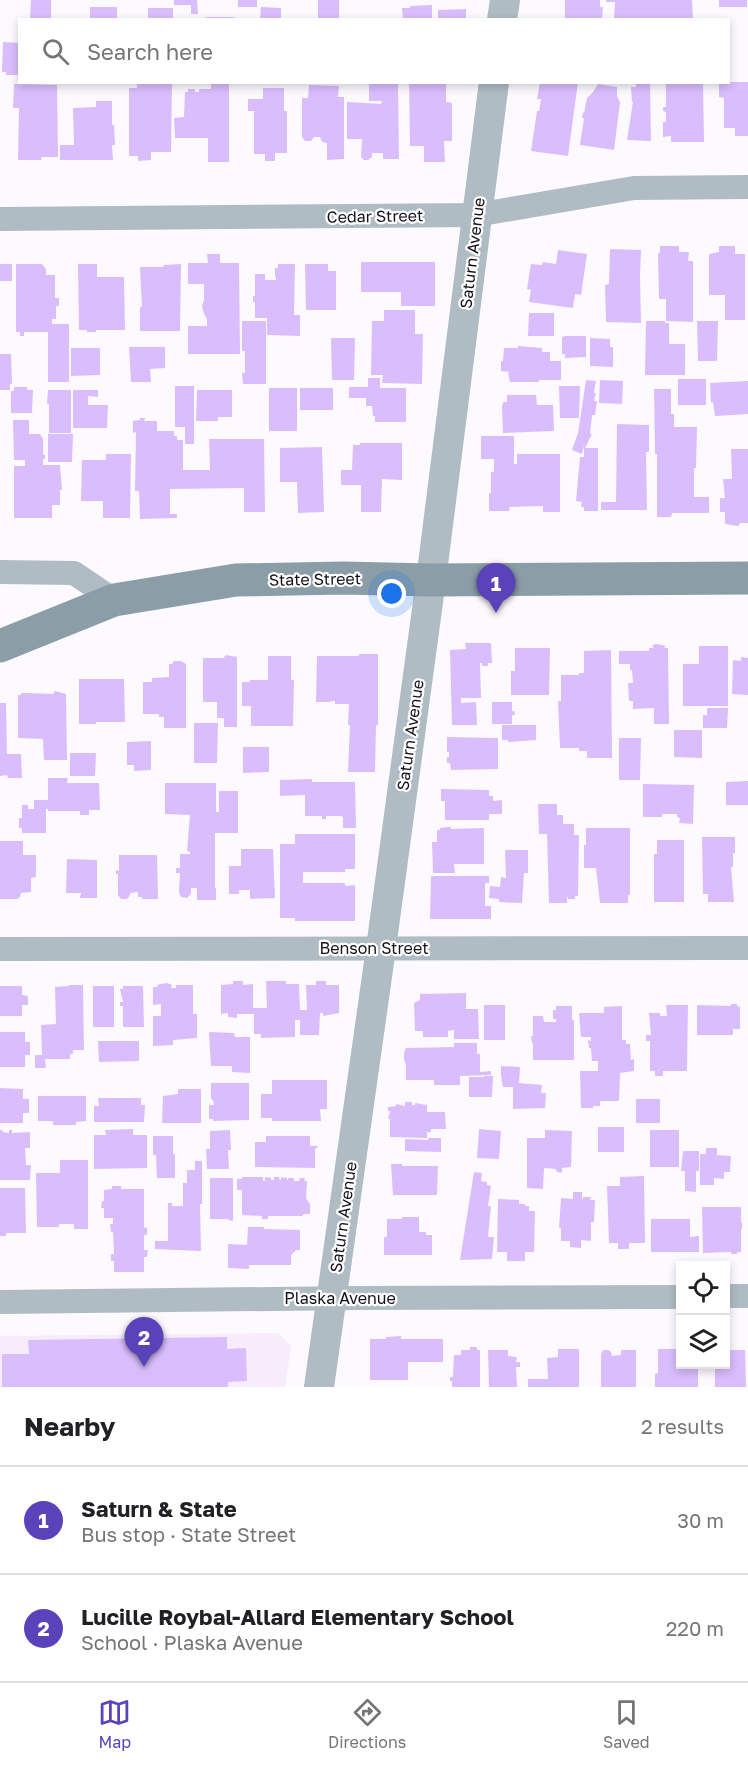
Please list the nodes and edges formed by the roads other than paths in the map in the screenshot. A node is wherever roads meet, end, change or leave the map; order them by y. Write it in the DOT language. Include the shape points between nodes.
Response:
graph roads {
  1 [pos="505,0"];
  2 [pos="502,18"];
  3 [pos="494,84"];
  4 [pos="748,188"];
  5 [pos="476,215"];
  6 [pos="0,219"];
  7 [pos="0,572"];
  8 [pos="748,578"];
  9 [pos="430,580"];
  10 [pos="114,600"];
  11 [pos="0,646"];
  12 [pos="381,948"];
  13 [pos="748,948"];
  14 [pos="0,949"];
  15 [pos="730,1296"];
  16 [pos="748,1296"];
  17 [pos="676,1297"];
  18 [pos="331,1299"];
  19 [pos="0,1302"];
  20 [pos="318,1387"];
  1 -- 2 [label="street"];
  3 -- 5 [label="street, Saturn Avenue"];
  4 -- 5 [label="street, Cedar Street" via="634,188"];
  5 -- 6 [label="street, Cedar Street"];
  5 -- 9 [label="street, Saturn Avenue"];
  7 -- 10 [label="street" via="74,573"];
  8 -- 9 [label="main road, State Street"];
  9 -- 10 [label="main road, State Street" via="236,580"];
  9 -- 12 [label="street, Saturn Avenue"];
  10 -- 11 [label="main road, State Street"];
  12 -- 13 [label="street, Benson Street"];
  12 -- 14 [label="street, Benson Street"];
  12 -- 18 [label="street, Saturn Avenue"];
  15 -- 16 [label="street"];
  17 -- 18 [label="street, Plaska Avenue"];
  18 -- 19 [label="street, Plaska Avenue"];
  18 -- 20 [label="street, Saturn Avenue"];
}
